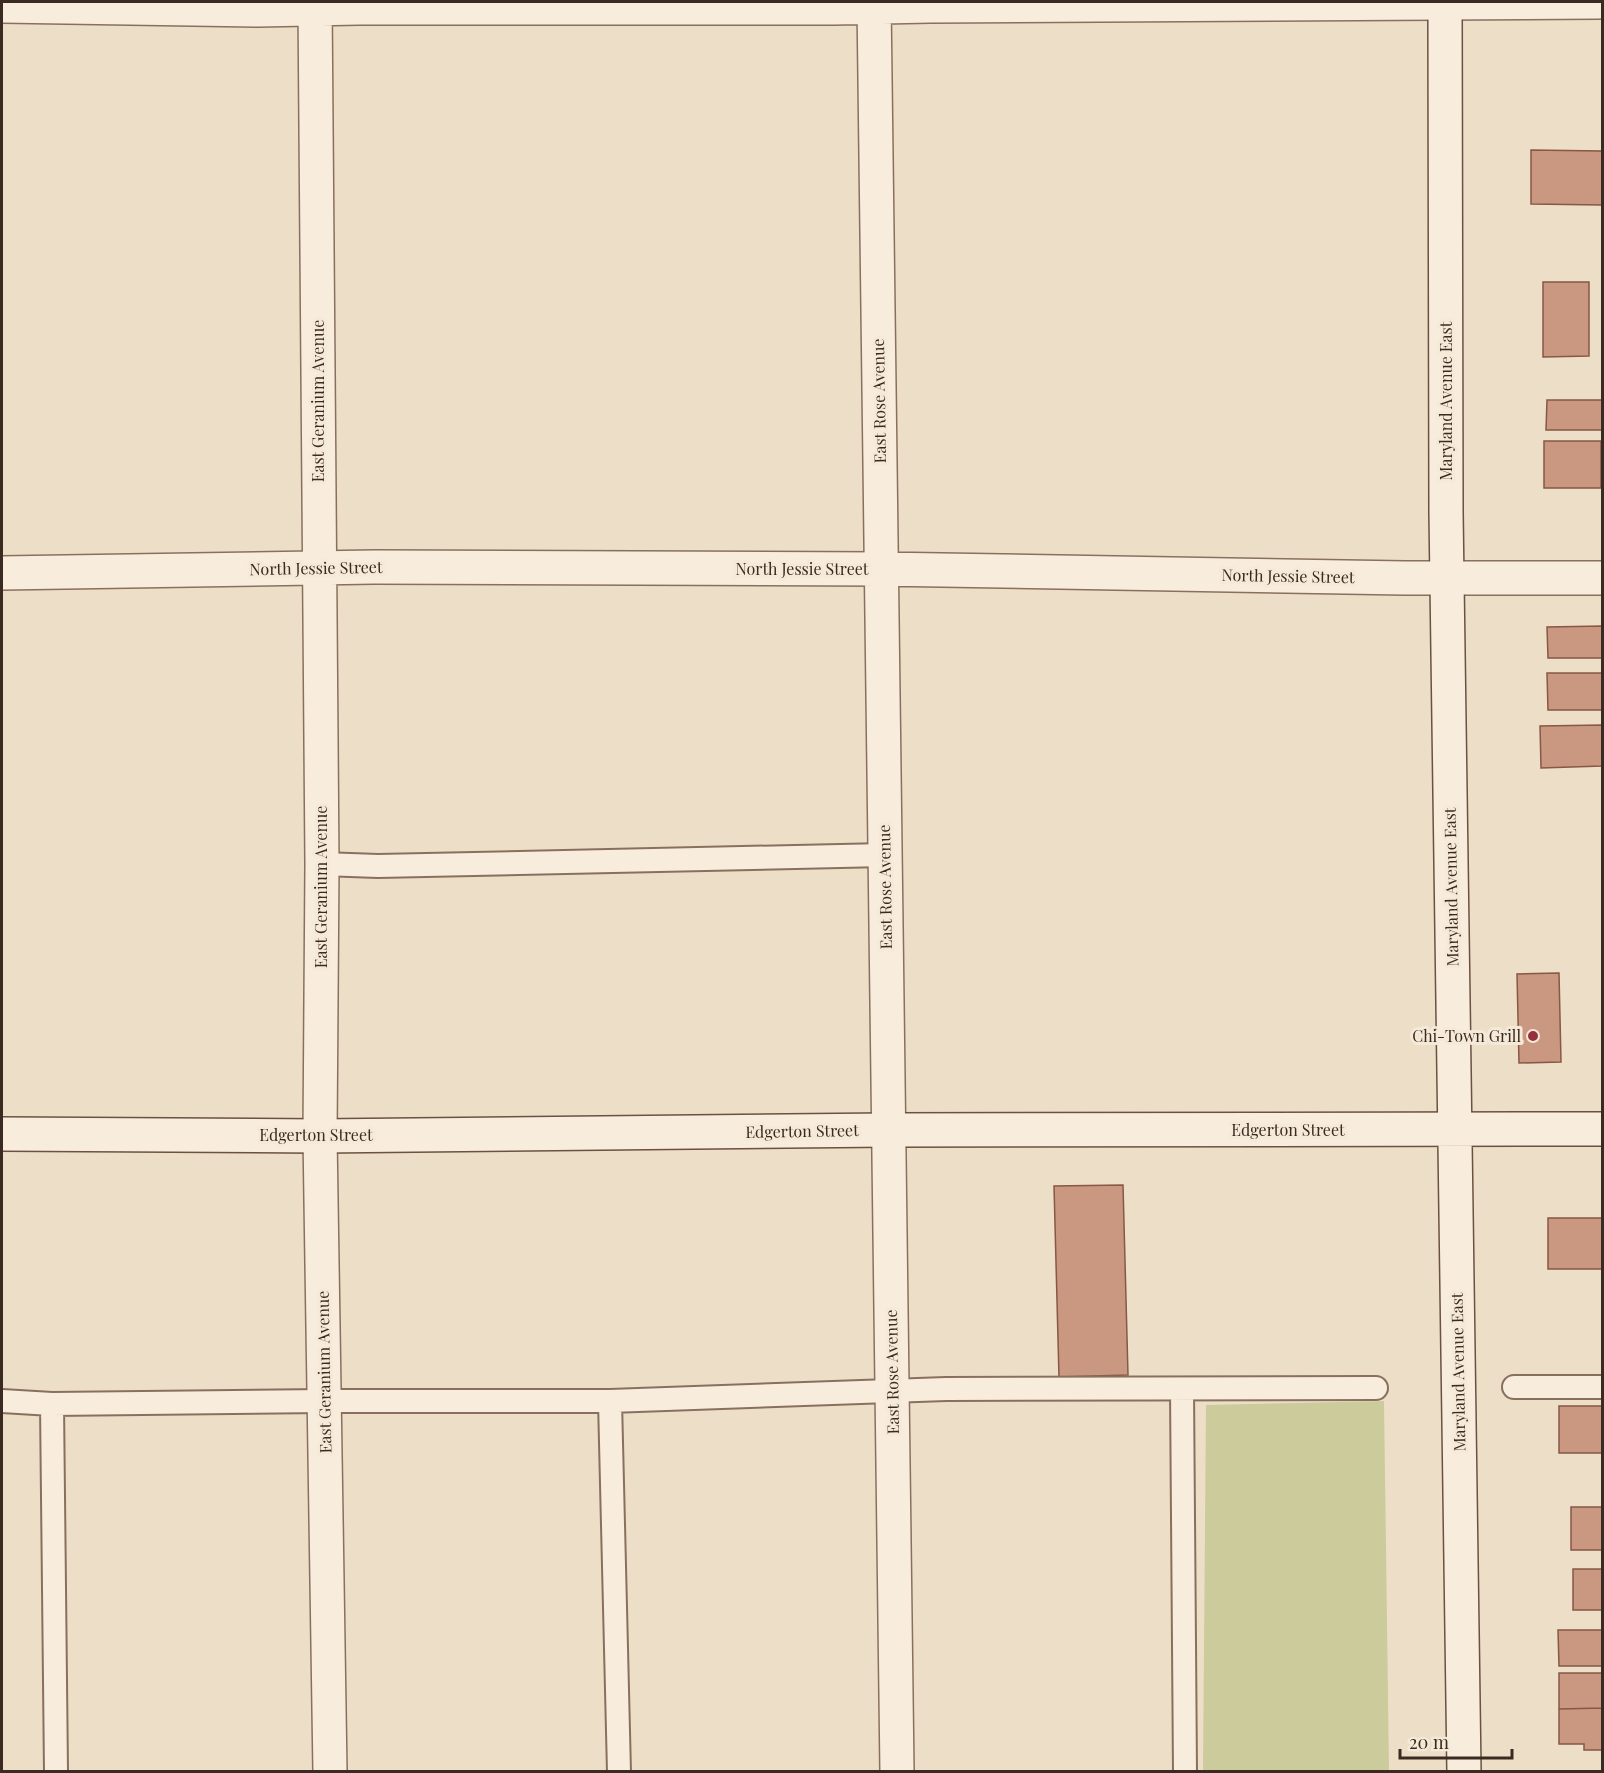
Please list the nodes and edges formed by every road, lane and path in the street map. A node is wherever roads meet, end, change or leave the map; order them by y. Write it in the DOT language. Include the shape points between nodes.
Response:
graph roads {
  1 [pos="1445,2"];
  2 [pos="1599,2"];
  3 [pos="315,5"];
  4 [pos="874,5"];
  5 [pos="2,6"];
  6 [pos="318,568"];
  7 [pos="881,569"];
  8 [pos="2,573"];
  9 [pos="1448,578"];
  10 [pos="1602,578"];
  11 [pos="885,855"];
  12 [pos="322,864"];
  13 [pos="1602,1129"];
  14 [pos="888,1130"];
  15 [pos="1455,1130"];
  16 [pos="2,1134"];
  17 [pos="320,1136"];
  18 [pos="1514,1387"];
  19 [pos="1602,1387"];
  20 [pos="1376,1388"];
  21 [pos="1182,1389"];
  22 [pos="893,1391"];
  23 [pos="2,1401"];
  24 [pos="324,1401"];
  25 [pos="610,1401"];
  26 [pos="52,1404"];
  27 [pos="56,1772"];
  28 [pos="330,1772"];
  29 [pos="619,1772"];
  30 [pos="897,1772"];
  31 [pos="1185,1772"];
  32 [pos="1464,1772"];
  1 -- 2 [label="street"];
  1 -- 4 [label="street"];
  1 -- 9 [label="street, Maryland Avenue East"];
  3 -- 4 [label="street"];
  3 -- 5 [label="street" via="258,10"];
  3 -- 6 [label="street, East Geranium Avenue"];
  4 -- 7 [label="street, East Rose Avenue"];
  6 -- 7 [label="street, North Jessie Street"];
  6 -- 8 [label="street, North Jessie Street"];
  6 -- 12 [label="street, East Geranium Avenue"];
  7 -- 9 [label="street, North Jessie Street"];
  7 -- 11 [label="street, East Rose Avenue"];
  9 -- 10 [label="street, North Jessie Street"];
  9 -- 15 [label="street, Maryland Avenue East"];
  11 -- 12 [label="lane"];
  11 -- 14 [label="street, East Rose Avenue"];
  12 -- 17 [label="street, East Geranium Avenue"];
  13 -- 15 [label="street, Edgerton Street"];
  14 -- 15 [label="street, Edgerton Street"];
  14 -- 17 [label="street, Edgerton Street"];
  14 -- 22 [label="street, East Rose Avenue"];
  15 -- 32 [label="street, Maryland Avenue East"];
  16 -- 17 [label="street, Edgerton Street"];
  17 -- 24 [label="street, East Geranium Avenue"];
  18 -- 19 [label="lane"];
  20 -- 21 [label="lane"];
  21 -- 22 [label="lane"];
  21 -- 31 [label="lane"];
  22 -- 25 [label="lane"];
  22 -- 30 [label="street, East Rose Avenue"];
  23 -- 26 [label="lane"];
  24 -- 25 [label="lane"];
  24 -- 26 [label="lane"];
  24 -- 28 [label="street, East Geranium Avenue"];
  25 -- 29 [label="lane"];
  26 -- 27 [label="lane"];
}
